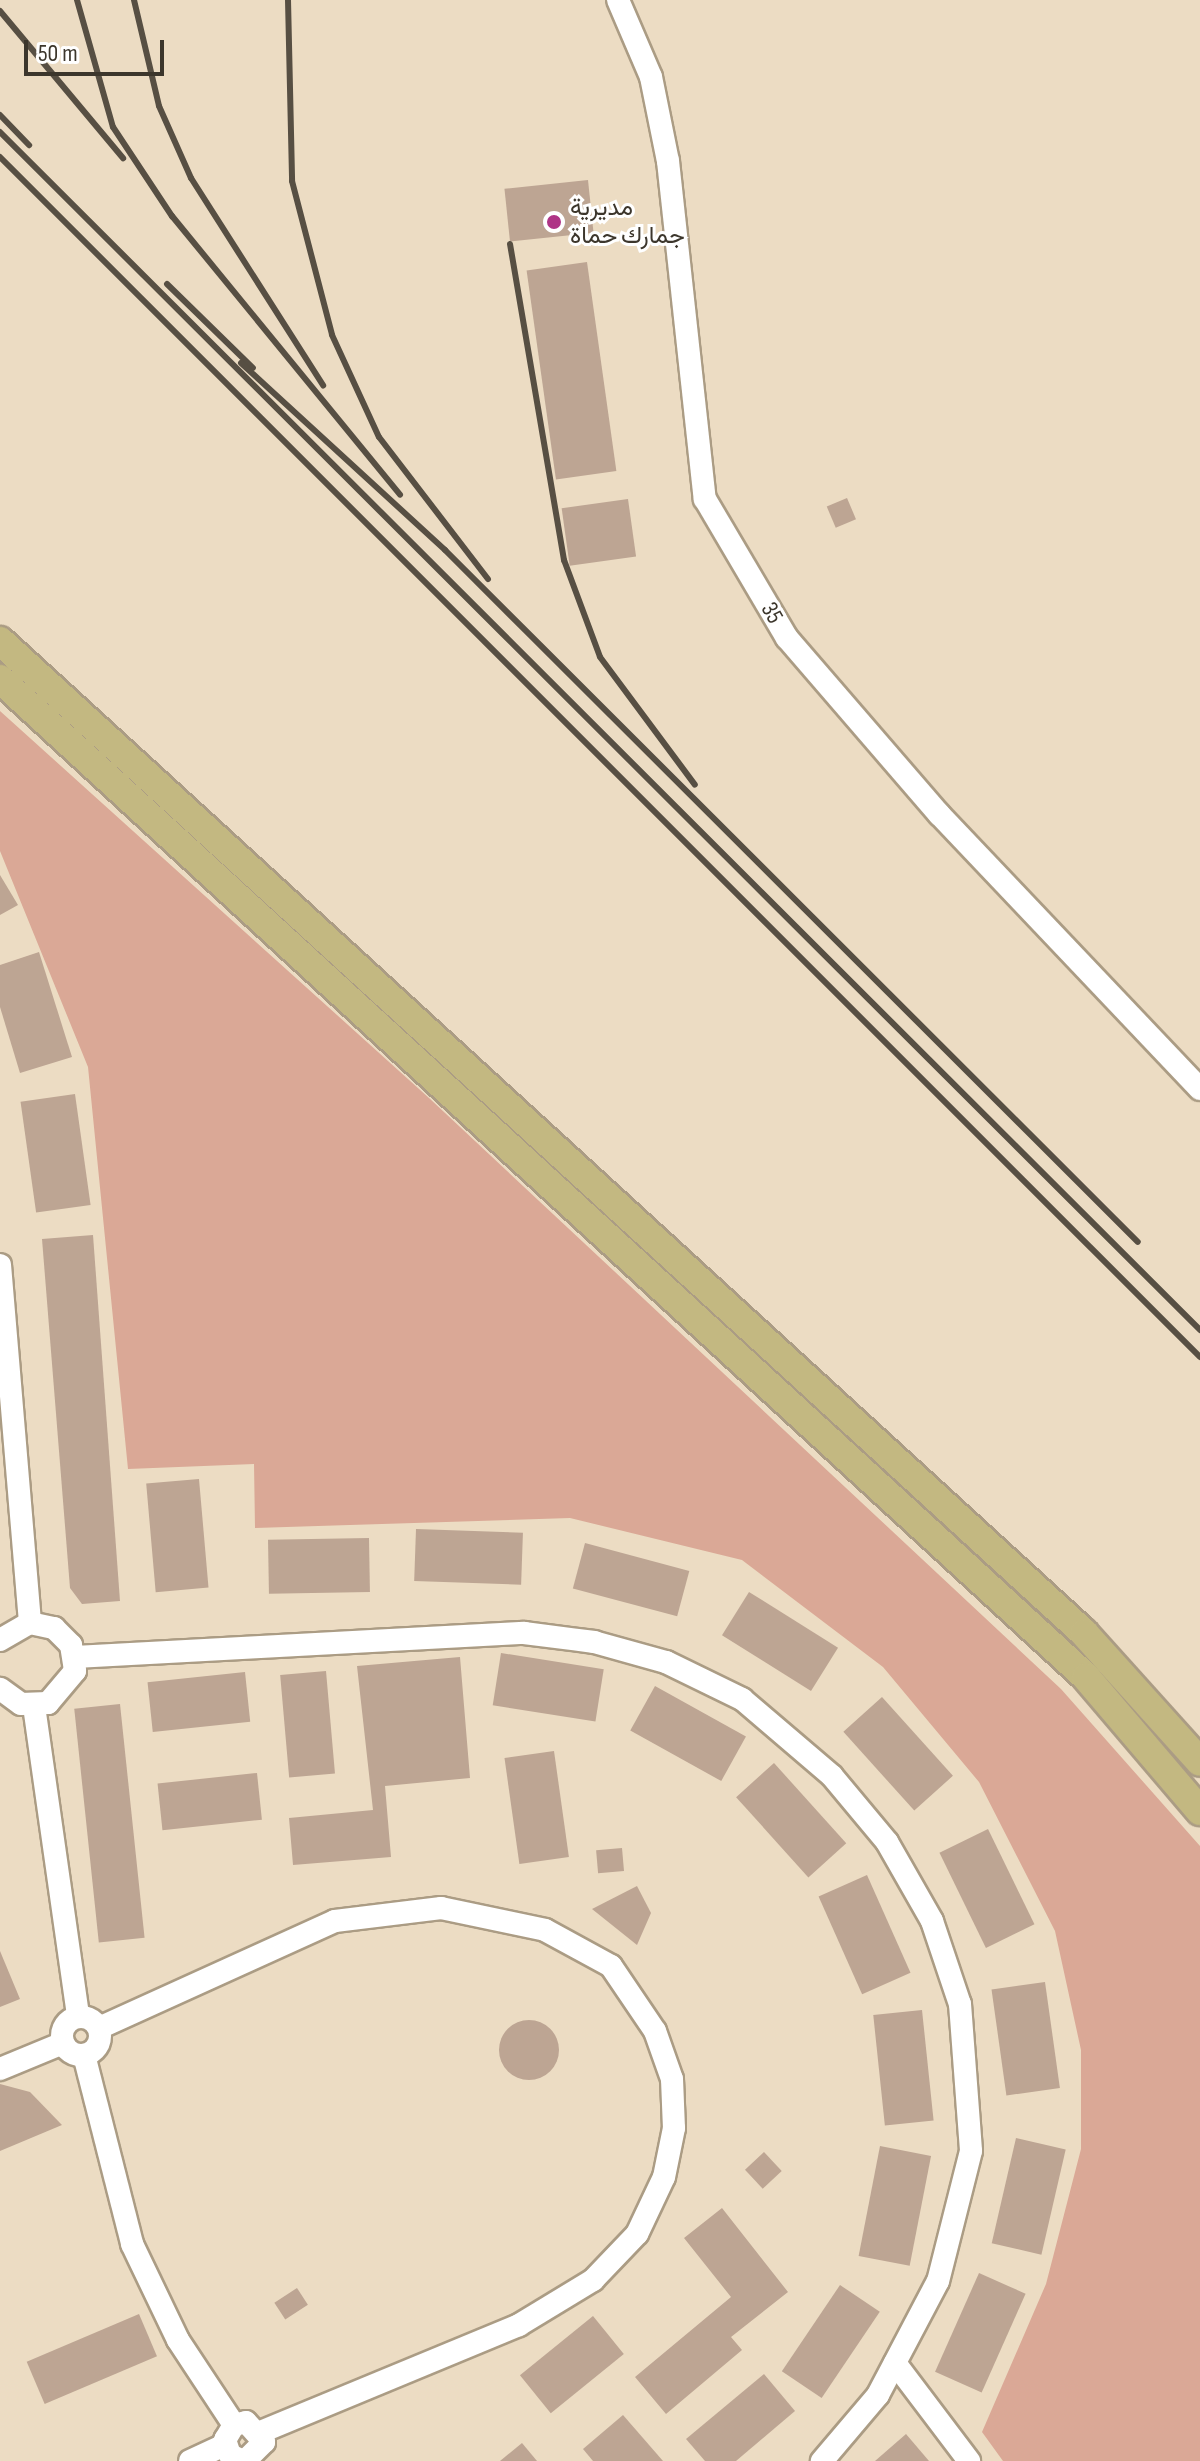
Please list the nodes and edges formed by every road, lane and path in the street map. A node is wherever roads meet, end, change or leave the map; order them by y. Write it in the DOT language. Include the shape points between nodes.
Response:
graph roads {
  1 [pos="618,0"];
  2 [pos="0,641"];
  3 [pos="0,679"];
  4 [pos="1200,1089"];
  5 [pos="0,1265"];
  6 [pos="30,1623"];
  7 [pos="0,1640"];
  8 [pos="75,1657"];
  9 [pos="0,1689"];
  10 [pos="34,1706"];
  11 [pos="1200,1762"];
  12 [pos="1200,1811"];
  13 [pos="78,2016"];
  14 [pos="99,2028"];
  15 [pos="63,2043"];
  16 [pos="84,2055"];
  17 [pos="0,2069"];
  18 [pos="895,2363"];
  19 [pos="261,2432"];
  20 [pos="229,2435"];
  21 [pos="249,2460"];
  22 [pos="190,2461"];
  23 [pos="822,2461"];
  24 [pos="969,2461"];
  1 -- 4 [label="street, 35" via="651,77 668,161 705,499 787,638 939,814"];
  2 -- 11 [label="main road" via="1084,1633"];
  3 -- 12 [label="main road" via="1086,1677"];
  5 -- 6 [label="street"];
  6 -- 7 [label="street"];
  6 -- 8 [label="street" via="64,1635"];
  8 -- 10 [label="street" via="70,1685"];
  8 -- 18 [label="street" via="524,1633 666,1662 742,1699 798,1747 887,1842 932,1921 960,2004 971,2151 938,2281"];
  9 -- 10 [label="street"];
  10 -- 13 [label="street"];
  13 -- 14 [label="street"];
  13 -- 15 [label="street" via="64,2026"];
  14 -- 16 [label="street" via="98,2045"];
  14 -- 19 [label="street" via="335,1921 441,1908 545,1930 611,1966 655,2031 672,2079 674,2128 664,2177 637,2234 593,2280 519,2325"];
  15 -- 16 [label="street"];
  15 -- 17 [label="street"];
  16 -- 20 [label="street" via="132,2244"];
  18 -- 23 [label="street"];
  18 -- 24 [label="street"];
  19 -- 20 [label="street" via="246,2422"];
  19 -- 21 [label="street"];
  20 -- 21 [label="street"];
  20 -- 22 [label="street"];
}
